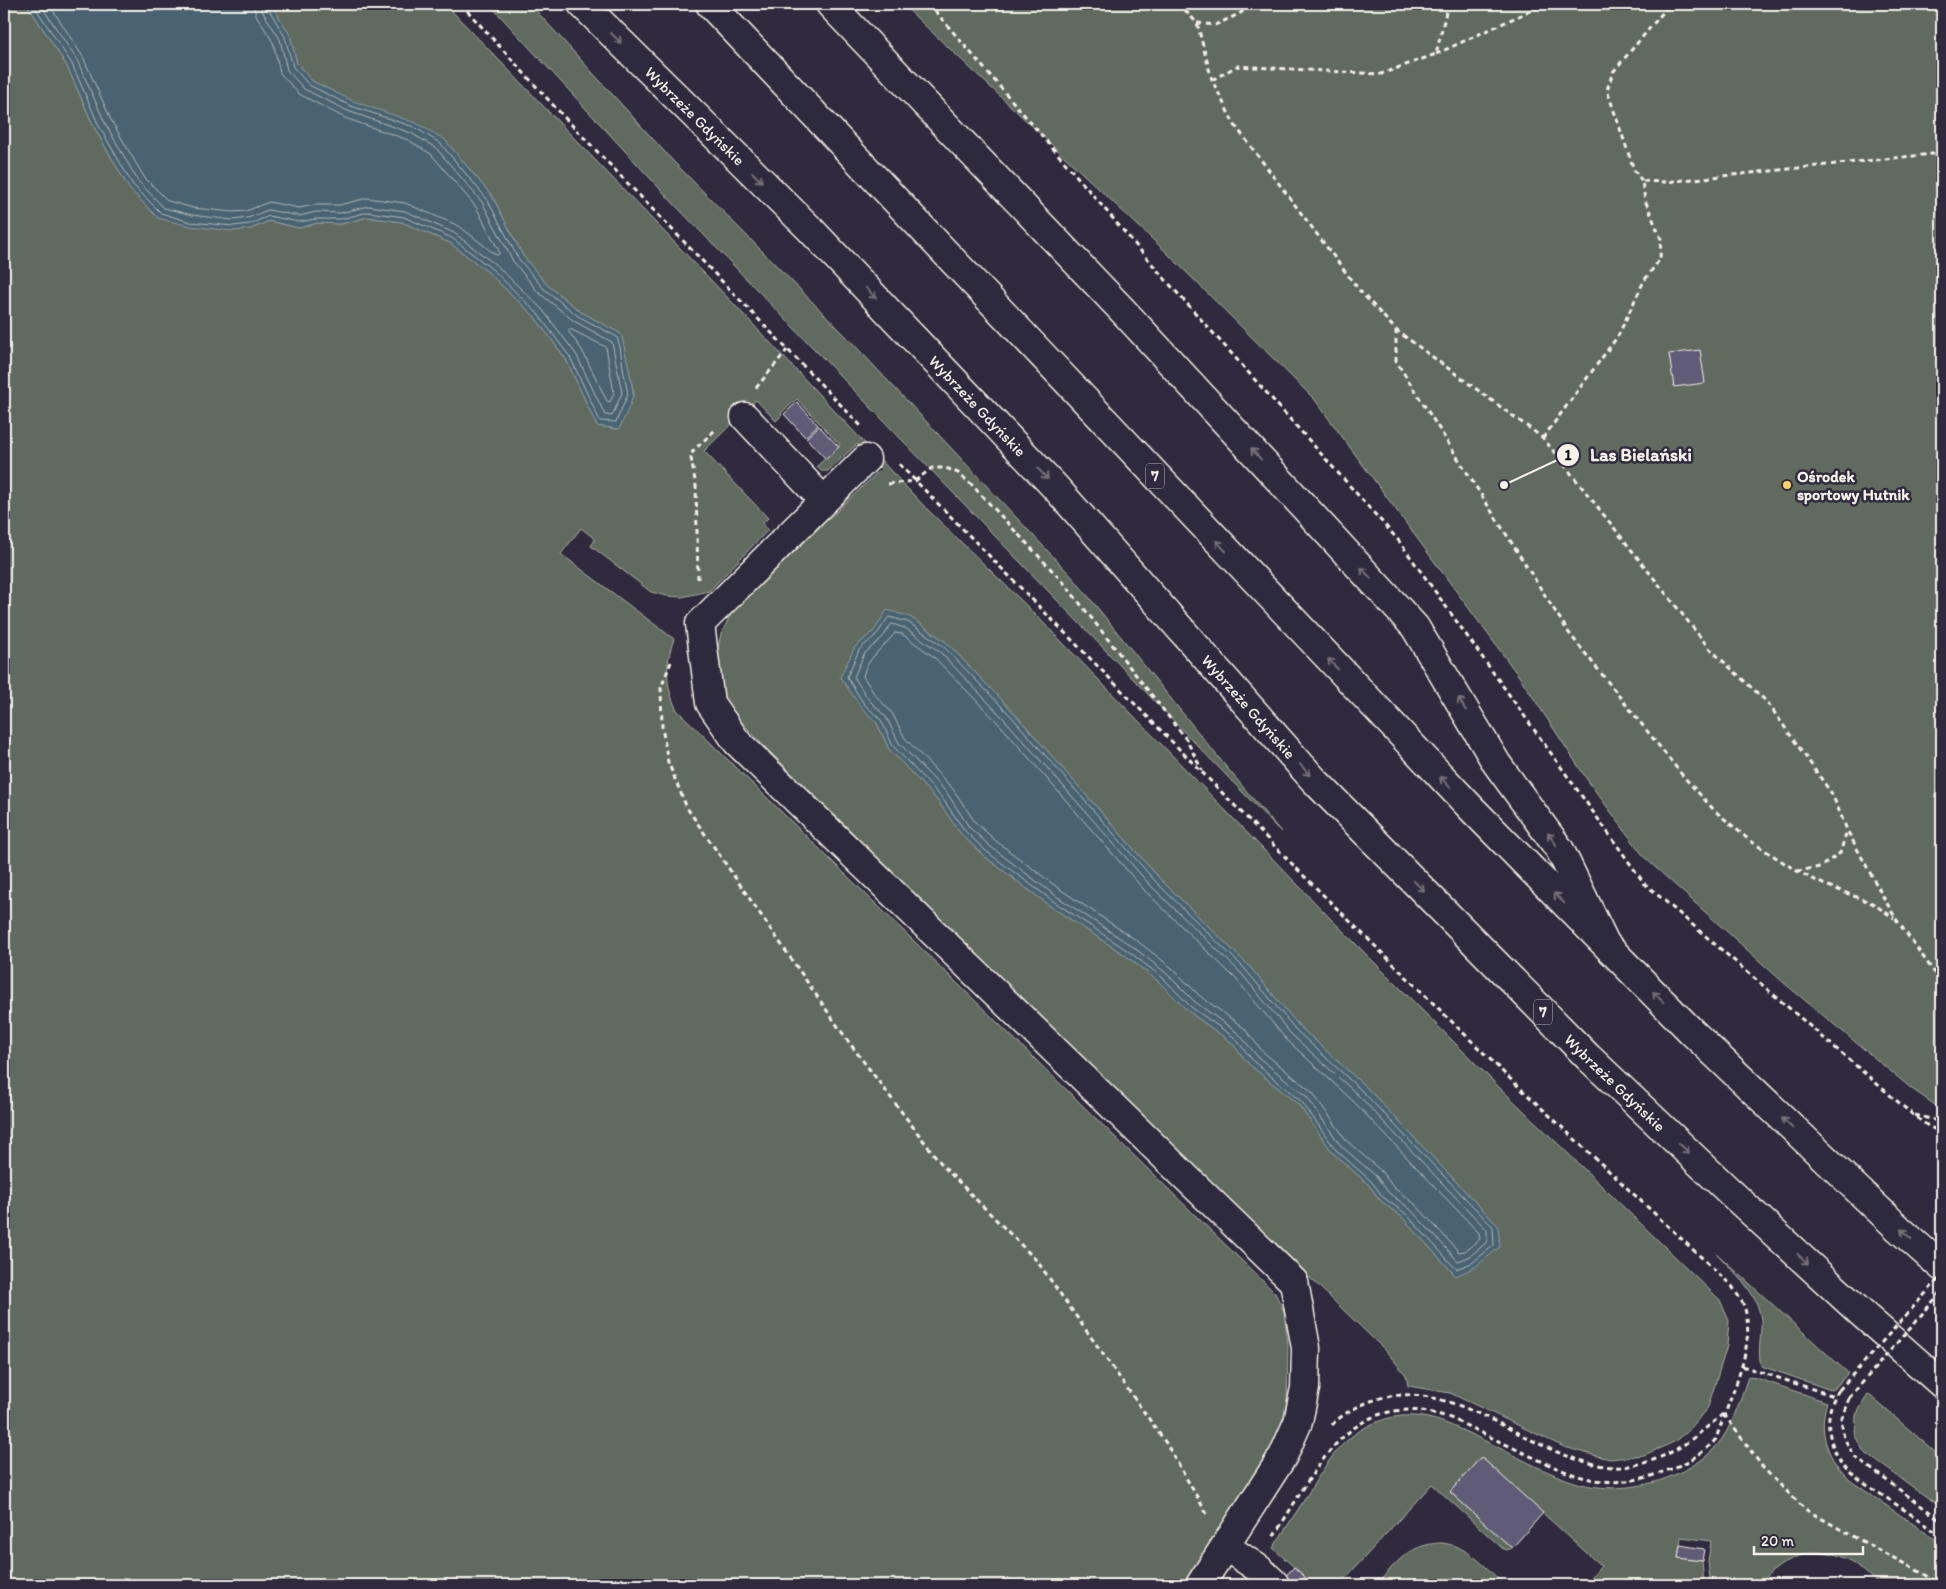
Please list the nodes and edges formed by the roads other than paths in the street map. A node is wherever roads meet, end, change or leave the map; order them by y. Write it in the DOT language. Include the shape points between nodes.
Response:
graph roads {
  1 [pos="582,4"];
  2 [pos="710,4"];
  3 [pos="830,4"];
  4 [pos="739,412"];
  5 [pos="867,446"];
  6 [pos="824,501"];
  7 [pos="1606,944"];
  8 [pos="1942,1267"];
  9 [pos="1942,1384"];
  10 [pos="1225,1546"];
  11 [pos="1264,1575"];
  12 [pos="1200,1585"];
  1 -- 9 [label="main road, Wybrzeże Gdyńskie / 7, one-way" via="810,230 1049,481 1321,787 1588,1057 1766,1225"];
  7 -- 2 [label="main road, 7, one-way" via="1365,698"];
  7 -- 3 [label="main road, one-way" via="1560,850 1498,764 1415,626 1126,314"];
  4 -- 6 [label="main road"];
  5 -- 6 [label="main road"];
  6 -- 10 [label="main road" via="700,624 710,702 737,742 1294,1282 1306,1348 1305,1388 1298,1422 1283,1456"];
  8 -- 7 [label="main road, 7, one-way" via="1692,1032"];
  10 -- 11 [label="main road"];
  10 -- 12 [label="main road"];
}
